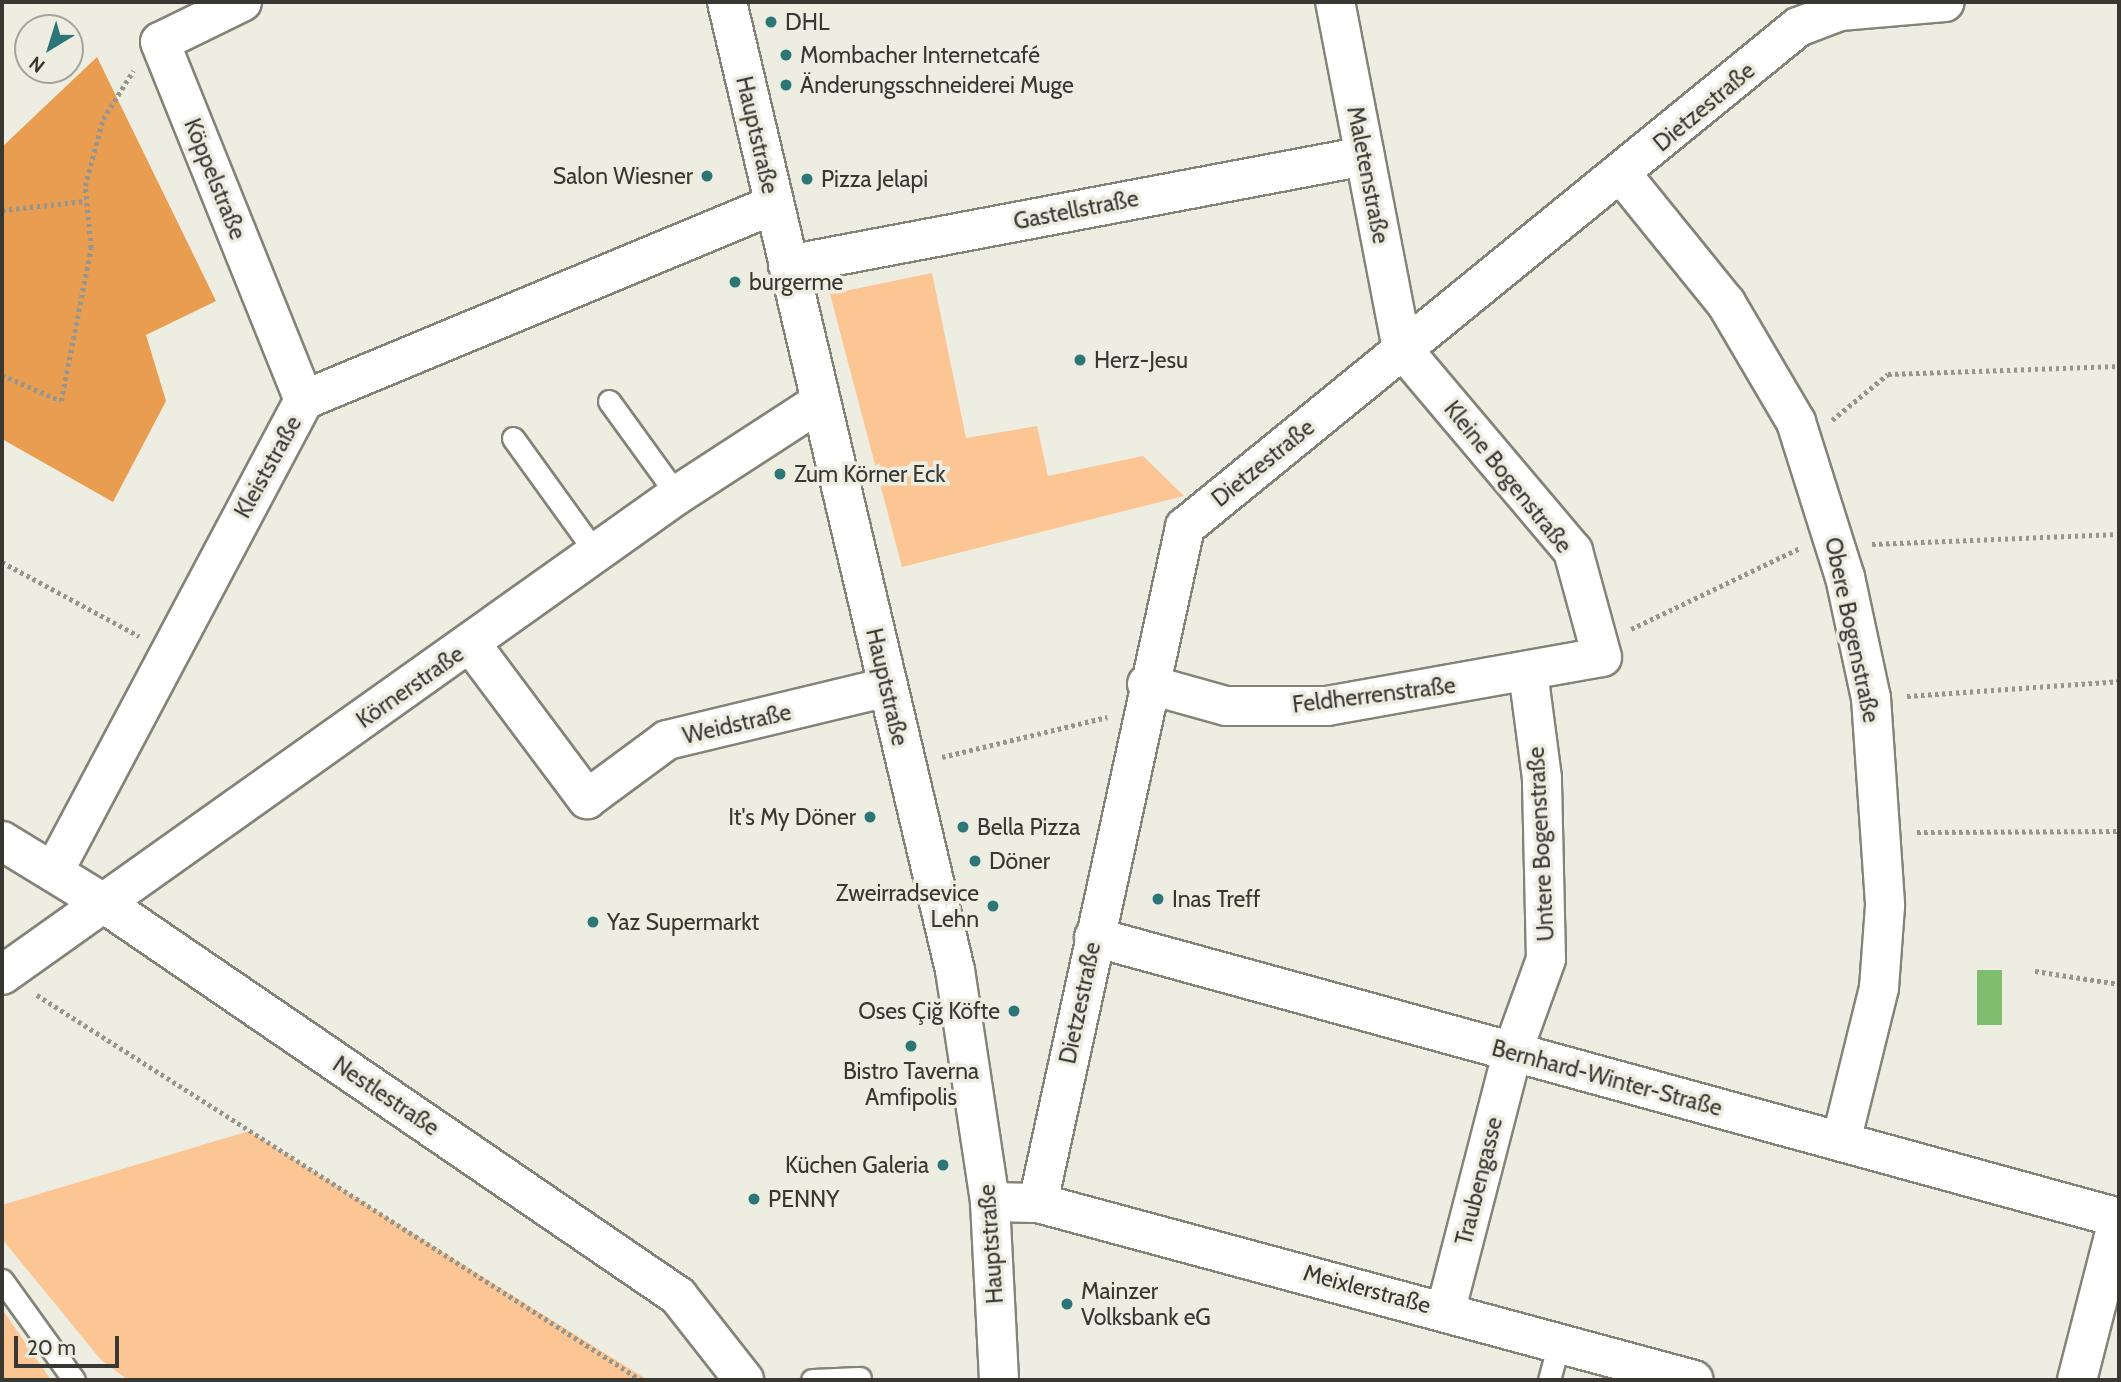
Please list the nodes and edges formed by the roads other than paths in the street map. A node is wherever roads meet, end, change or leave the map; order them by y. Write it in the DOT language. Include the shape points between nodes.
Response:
graph roads {
  1 [pos="242,2"];
  2 [pos="729,2"];
  3 [pos="1335,2"];
  4 [pos="1945,2"];
  5 [pos="1893,3"];
  6 [pos="1365,156"];
  7 [pos="1623,176"];
  8 [pos="773,205"];
  9 [pos="788,265"];
  10 [pos="1402,349"];
  11 [pos="304,400"];
  12 [pos="609,401"];
  13 [pos="820,402"];
  14 [pos="513,438"];
  15 [pos="677,495"];
  16 [pos="596,554"];
  17 [pos="471,644"];
  18 [pos="1600,650"];
  19 [pos="1528,672"];
  20 [pos="887,687"];
  21 [pos="1145,696"];
  22 [pos="2,841"];
  23 [pos="54,871"];
  24 [pos="102,902"];
  25 [pos="1094,937"];
  26 [pos="3,975"];
  27 [pos="1511,1053"];
  28 [pos="1841,1141"];
  29 [pos="990,1202"];
  30 [pos="1038,1203"];
  31 [pos="2119,1218"];
  32 [pos="2,1280"];
  33 [pos="1446,1310"];
  34 [pos="1559,1342"];
  35 [pos="860,1378"];
  36 [pos="74,1380"];
  37 [pos="744,1380"];
  38 [pos="812,1380"];
  39 [pos="999,1380"];
  40 [pos="1549,1380"];
  41 [pos="1694,1380"];
  42 [pos="2077,1380"];
  1 -- 11 [label="street, Köppelstraße" via="160,42"];
  2 -- 8 [label="street, Hauptstraße"];
  3 -- 6 [label="street, Maletenstraße"];
  4 -- 5 [label="street, Dietzestraße"];
  5 -- 7 [label="street, Dietzestraße" via="1840,11 1798,27"];
  6 -- 9 [label="street, Gastellstraße"];
  6 -- 10 [label="street, Maletenstraße"];
  7 -- 10 [label="street, Dietzestraße"];
  7 -- 28 [label="street, Obere Bogenstraße" via="1726,303 1805,443 1834,539 1871,698 1882,832 1879,988"];
  8 -- 9 [label="street, Hauptstraße"];
  8 -- 11 [label="street, Kleiststraße"];
  9 -- 13 [label="street, Hauptstraße"];
  10 -- 18 [label="street, Kleine Bogenstraße" via="1573,551"];
  10 -- 21 [label="street, Dietzestraße" via="1185,527"];
  11 -- 23 [label="street, Kleiststraße"];
  12 -- 15 [label="lane"];
  13 -- 15 [label="street, Körnerstraße"];
  13 -- 20 [label="street, Hauptstraße"];
  14 -- 16 [label="lane"];
  15 -- 16 [label="street, Körnerstraße"];
  16 -- 17 [label="street, Körnerstraße"];
  17 -- 20 [label="street, Weidstraße" via="587,799 667,740"];
  17 -- 24 [label="street, Körnerstraße"];
  18 -- 19 [label="street, Feldherrenstraße"];
  19 -- 21 [label="street, Feldherrenstraße" via="1327,706 1226,706"];
  19 -- 27 [label="street, Untere Bogenstraße" via="1542,778 1546,959"];
  20 -- 29 [label="street, Hauptstraße" via="955,970"];
  21 -- 25 [label="street, Dietzestraße"];
  22 -- 23 [label="street, Nestlestraße"];
  23 -- 24 [label="street, Nestlestraße"];
  24 -- 26 [label="street, Körnerstraße"];
  24 -- 37 [label="street, Nestlestraße" via="678,1296"];
  25 -- 27 [label="street, Bernhard-Winter-Straße"];
  25 -- 30 [label="street, Dietzestraße"];
  27 -- 28 [label="street, Bernhard-Winter-Straße"];
  27 -- 33 [label="street, Traubengasse"];
  28 -- 31 [label="street, Bernhard-Winter-Straße"];
  29 -- 30 [label="street"];
  29 -- 39 [label="street, Hauptstraße"];
  30 -- 33 [label="street, Meixlerstraße"];
  31 -- 42 [label="street"];
  32 -- 36 [label="lane"];
  33 -- 34 [label="street, Meixlerstraße"];
  34 -- 40 [label="lane"];
  34 -- 41 [label="street, Meixlerstraße"];
  35 -- 38 [label="lane"];
}
